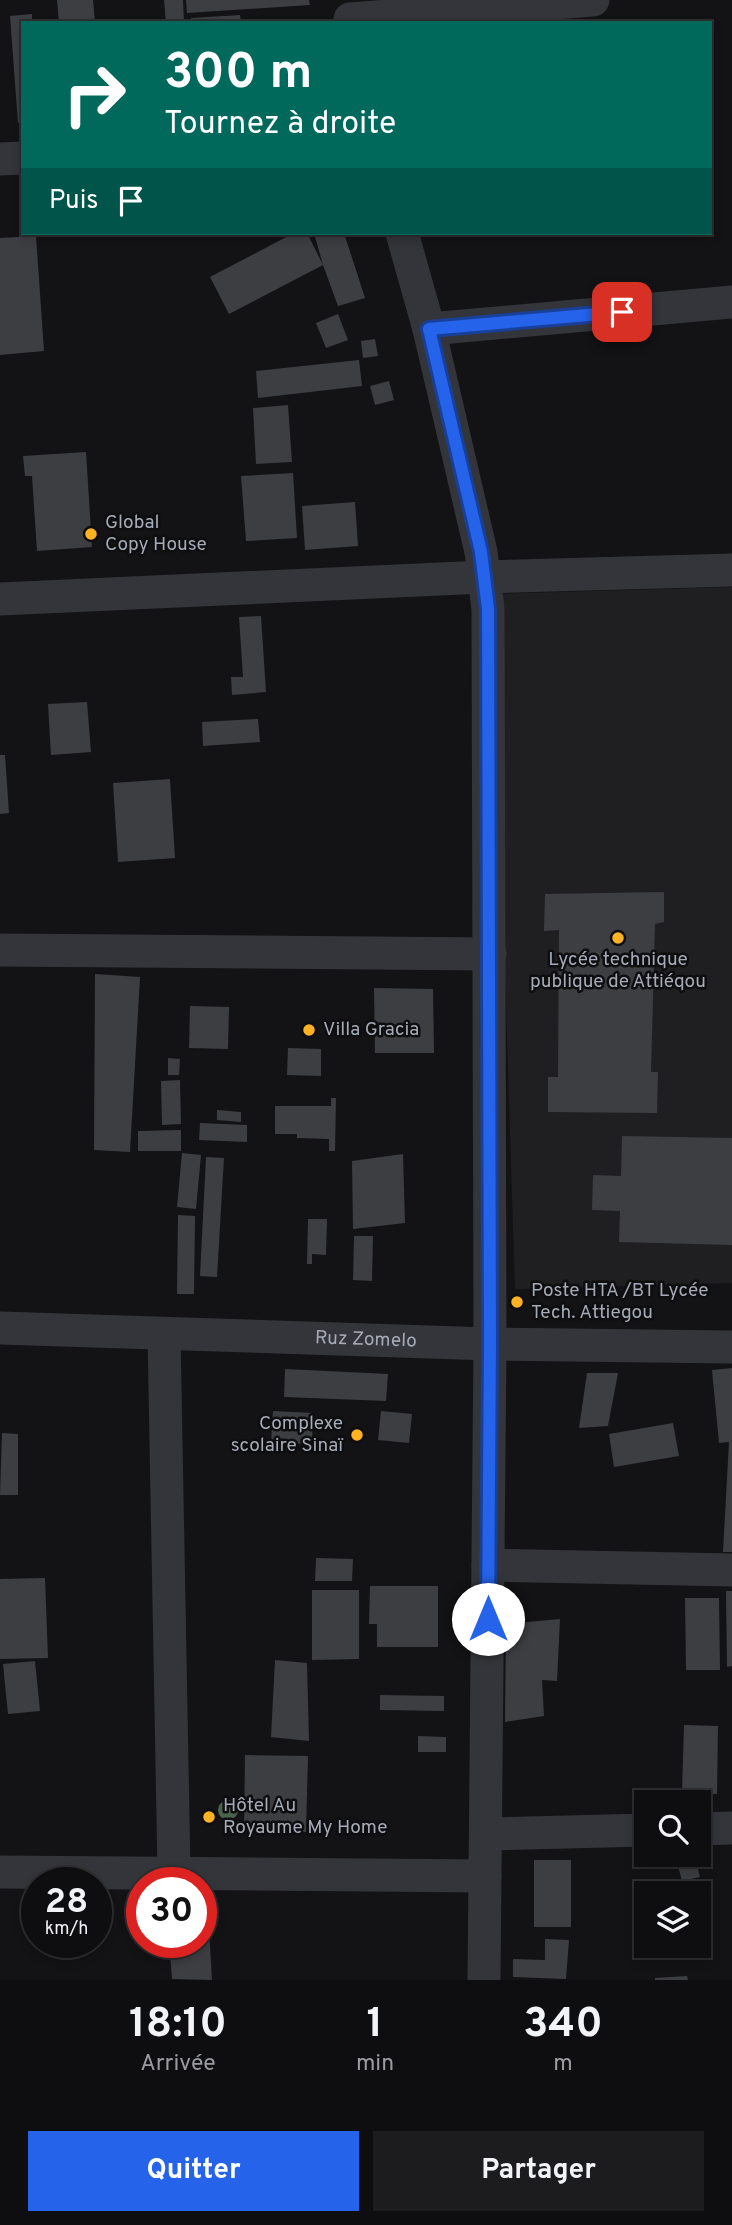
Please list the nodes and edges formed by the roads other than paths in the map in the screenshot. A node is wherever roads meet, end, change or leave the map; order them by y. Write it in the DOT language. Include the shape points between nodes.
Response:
graph roads {
  1 [pos="593,0"];
  2 [pos="350,14"];
  3 [pos="21,158"];
  4 [pos="0,159"];
  5 [pos="403,235"];
  6 [pos="732,302"];
  7 [pos="429,329"];
  8 [pos="732,570"];
  9 [pos="484,577"];
  10 [pos="0,599"];
  11 [pos="0,950"];
  12 [pos="490,954"];
  13 [pos="0,1328"];
  14 [pos="164,1334"];
  15 [pos="490,1344"];
  16 [pos="732,1347"];
  17 [pos="488,1566"];
  18 [pos="732,1570"];
  19 [pos="732,1828"];
  20 [pos="711,1829"];
  21 [pos="634,1830"];
  22 [pos="486,1834"];
  23 [pos="174,1867"];
  24 [pos="0,1872"];
  25 [pos="126,1872"];
  26 [pos="217,1873"];
  27 [pos="485,1876"];
  28 [pos="484,1980"];
  1 -- 2 [label="street"];
  3 -- 4 [label="street"];
  5 -- 7 [label="street"];
  6 -- 7 [label="street"];
  7 -- 9 [label="street"];
  8 -- 9 [label="street"];
  9 -- 10 [label="street"];
  9 -- 12 [label="street"];
  11 -- 12 [label="street"];
  12 -- 15 [label="street"];
  13 -- 14 [label="street, Ruz Zomelo"];
  14 -- 15 [label="street, Ruz Zomelo"];
  14 -- 23 [label="street"];
  15 -- 16 [label="street, Ruz Zomelo"];
  15 -- 17 [label="street"];
  17 -- 18 [label="street"];
  17 -- 22 [label="street"];
  19 -- 20 [label="street"];
  21 -- 22 [label="street"];
  22 -- 27 [label="street"];
  24 -- 25 [label="street"];
  26 -- 27 [label="street"];
  27 -- 28 [label="street"];
}
